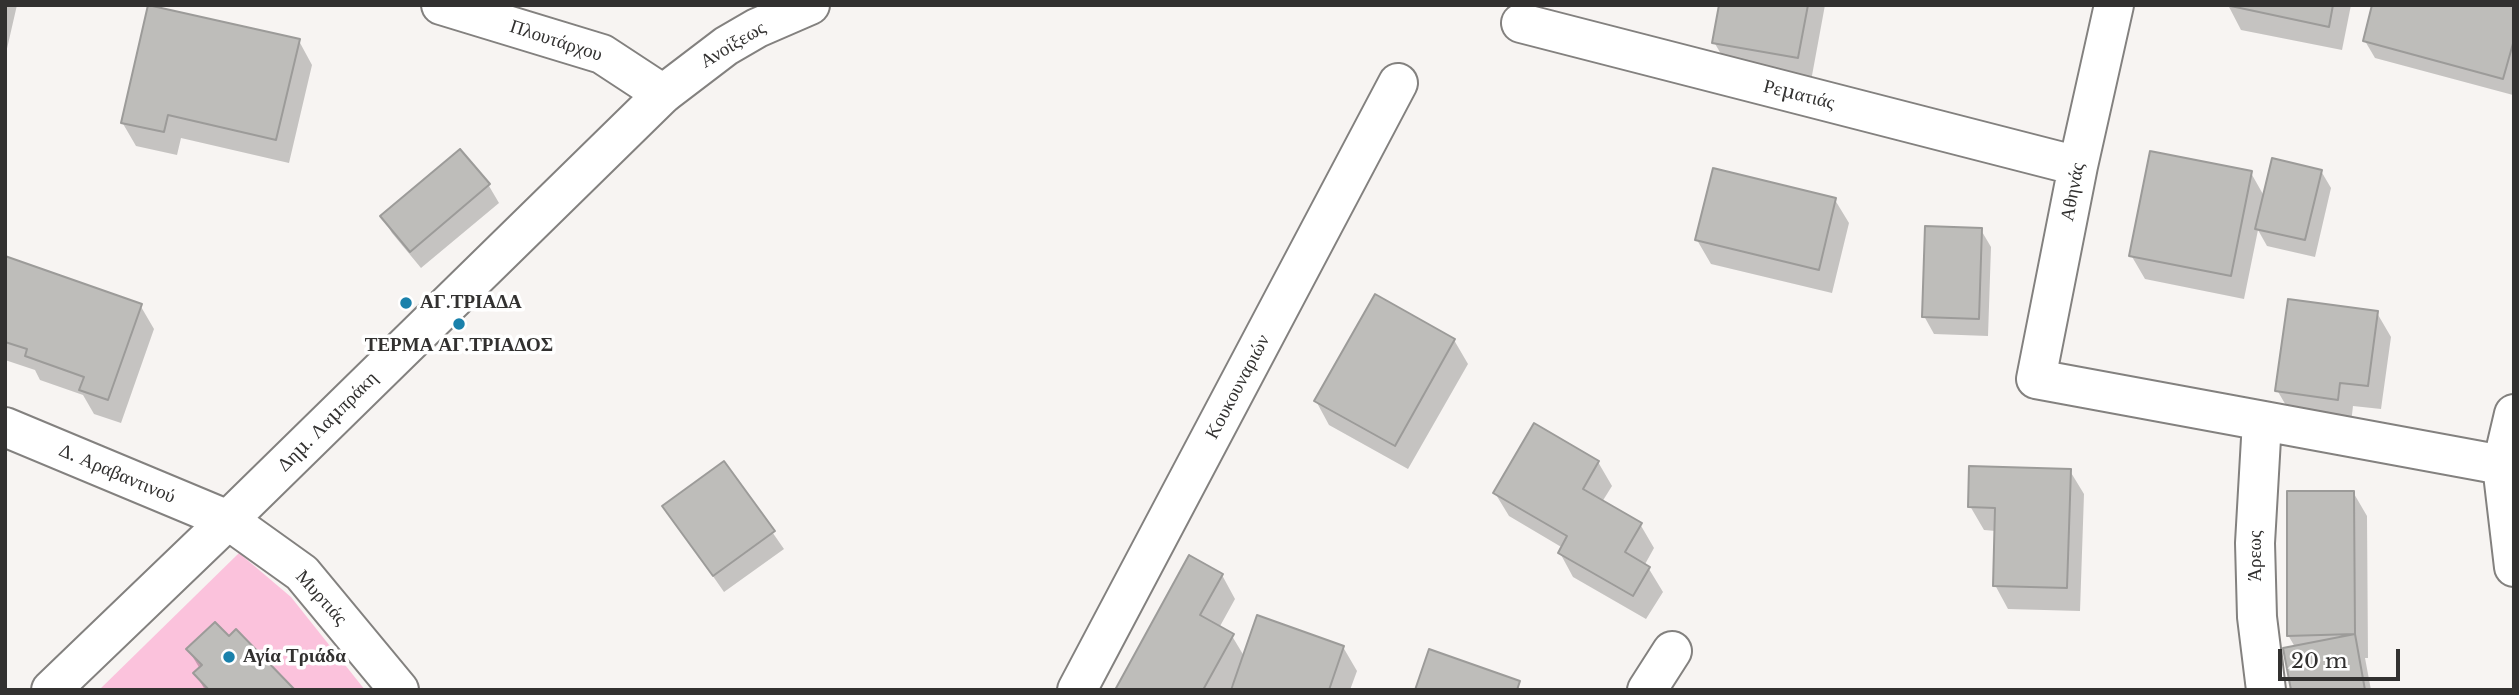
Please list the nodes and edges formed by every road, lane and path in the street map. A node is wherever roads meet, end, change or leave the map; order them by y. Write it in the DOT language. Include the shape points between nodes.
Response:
graph roads {
  1 [pos="441,5"];
  2 [pos="810,5"];
  3 [pos="2114,5"];
  4 [pos="1521,23"];
  5 [pos="1398,83"];
  6 [pos="663,94"];
  7 [pos="2078,166"];
  8 [pos="2514,414"];
  9 [pos="2262,421"];
  10 [pos="5,427"];
  11 [pos="2502,465"];
  12 [pos="228,520"];
  13 [pos="2514,567"];
  14 [pos="1672,651"];
  15 [pos="51,690"];
  16 [pos="399,690"];
  17 [pos="1077,690"];
  18 [pos="1647,690"];
  19 [pos="2266,690"];
  1 -- 6 [label="street, Πλουτάρχου" via="602,54"];
  2 -- 6 [label="street, Ανοίξεως" via="726,46"];
  3 -- 7 [label="street, Αθηνάς"];
  4 -- 7 [label="street, Ρεματιάς"];
  5 -- 17 [label="street, Κουκουναριών"];
  6 -- 12 [label="street, Δημ. Λαμπράκη"];
  7 -- 9 [label="street, Αθηνάς" via="2036,379"];
  8 -- 11 [label="street"];
  9 -- 11 [label="street"];
  9 -- 19 [label="street, Άρεως" via="2255,543 2257,617"];
  10 -- 12 [label="street, Δ. Αραβαντινού"];
  11 -- 13 [label="street"];
  12 -- 15 [label="street, Δημ. Λαμπράκη"];
  12 -- 16 [label="street, Μυρτιάς" via="302,573"];
  14 -- 18 [label="street"];
}
